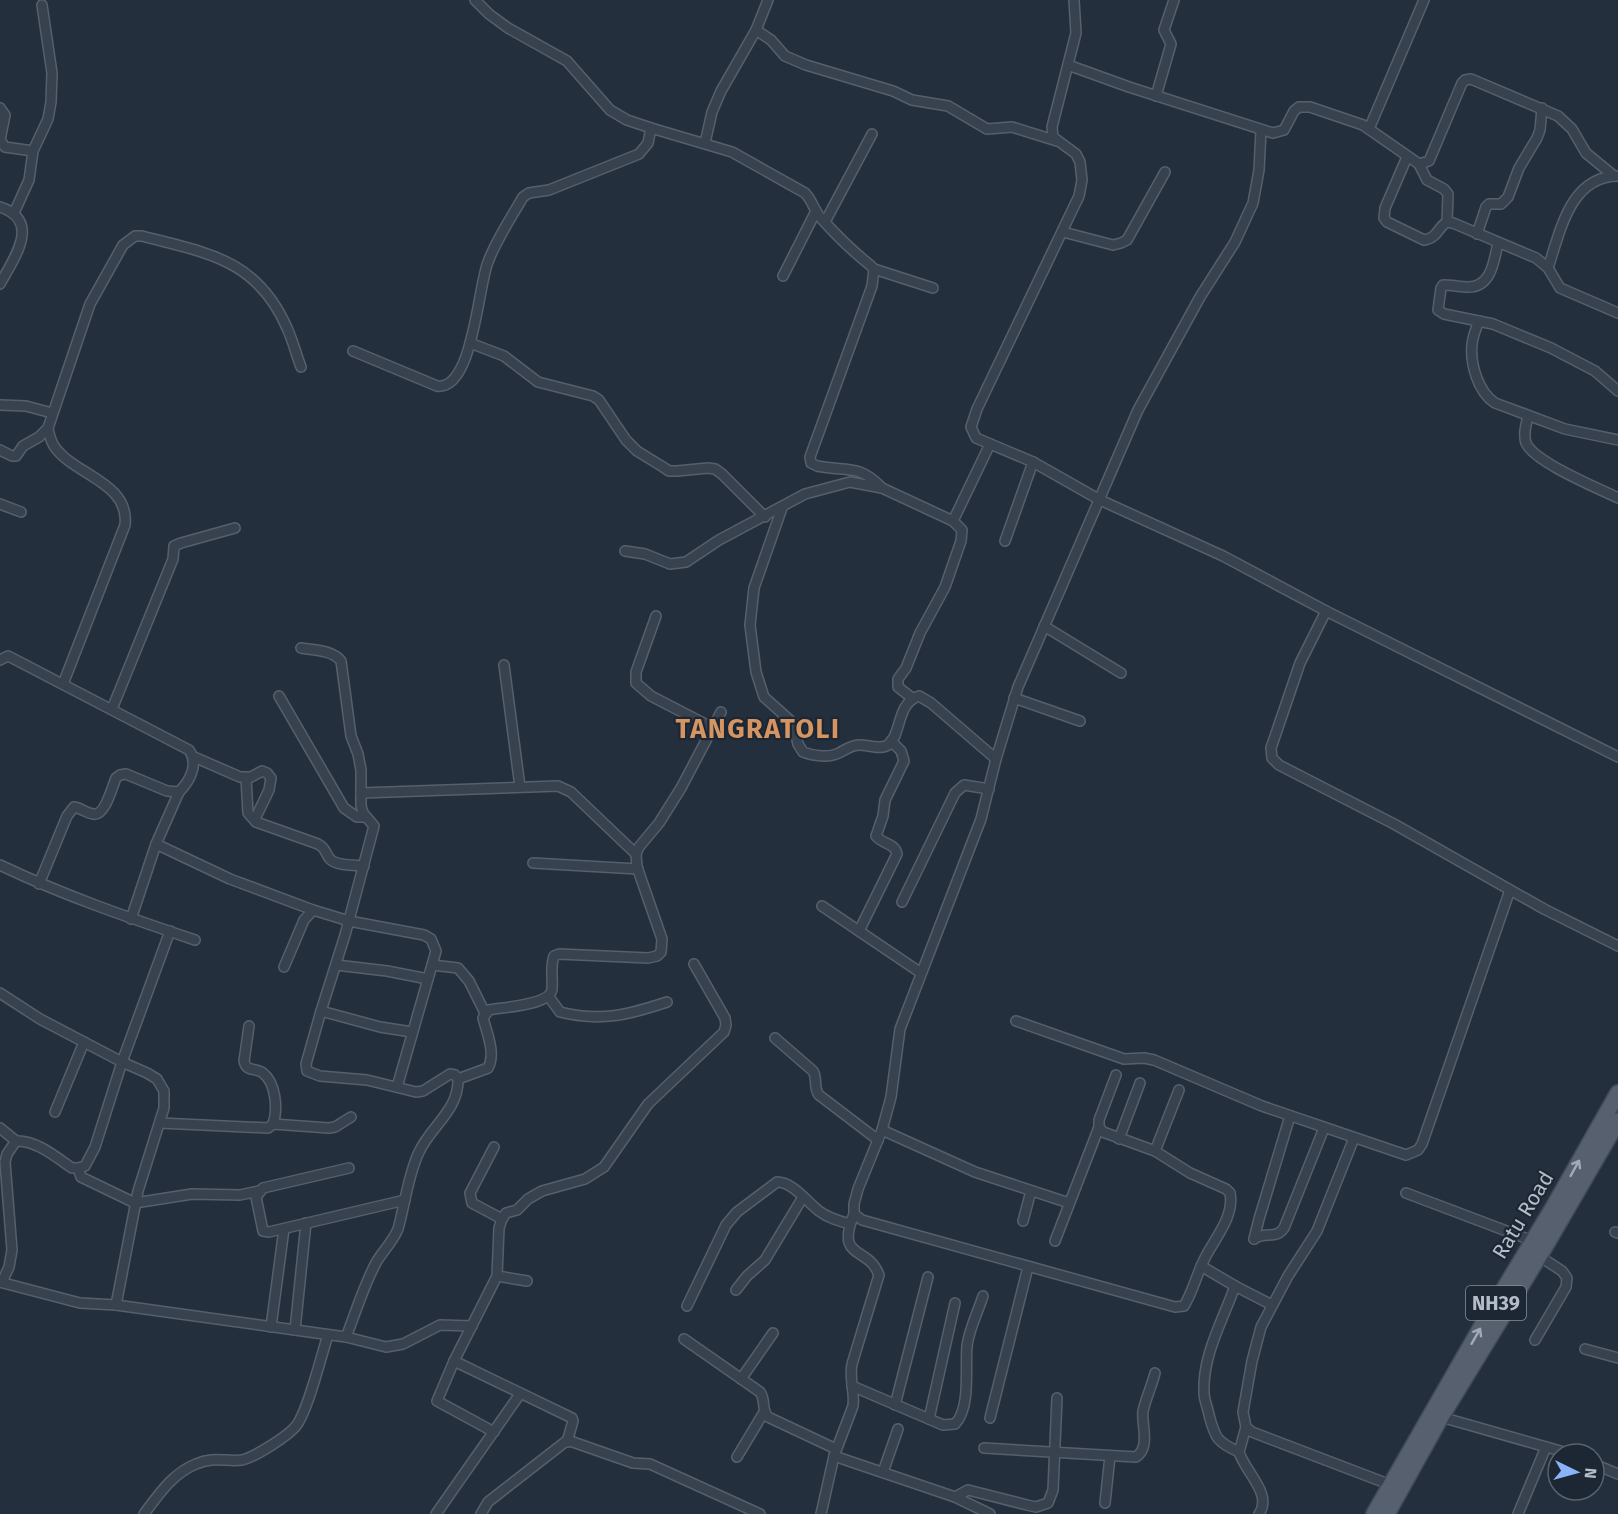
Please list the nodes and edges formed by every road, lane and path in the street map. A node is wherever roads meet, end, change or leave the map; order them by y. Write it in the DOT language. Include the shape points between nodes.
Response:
graph roads {
  1 [pos="475,0"];
  2 [pos="768,0"];
  3 [pos="1074,0"];
  4 [pos="1174,0"];
  5 [pos="1424,0"];
  6 [pos="42,5"];
  7 [pos="756,30"];
  8 [pos="1068,65"];
  9 [pos="1156,96"];
  10 [pos="0,108"];
  11 [pos="1542,108"];
  12 [pos="651,128"];
  13 [pos="1369,129"];
  14 [pos="1261,131"];
  15 [pos="872,134"];
  16 [pos="1057,141"];
  17 [pos="705,143"];
  18 [pos="33,151"];
  19 [pos="1407,157"];
  20 [pos="1419,164"];
  21 [pos="1165,172"];
  22 [pos="1616,176"];
  23 [pos="0,207"];
  24 [pos="816,211"];
  25 [pos="14,213"];
  26 [pos="825,222"];
  27 [pos="1447,222"];
  28 [pos="1063,232"];
  29 [pos="1477,234"];
  30 [pos="1498,243"];
  31 [pos="1548,268"];
  32 [pos="874,269"];
  33 [pos="783,276"];
  34 [pos="0,284"];
  35 [pos="933,288"];
  36 [pos="1618,313"];
  37 [pos="1479,321"];
  38 [pos="470,343"];
  39 [pos="353,351"];
  40 [pos="301,368"];
  41 [pos="1618,391"];
  42 [pos="0,405"];
  43 [pos="52,413"];
  44 [pos="1528,416"];
  45 [pos="48,428"];
  46 [pos="1618,440"];
  47 [pos="990,444"];
  48 [pos="0,450"];
  49 [pos="1033,462"];
  50 [pos="882,488"];
  51 [pos="1618,498"];
  52 [pos="1100,500"];
  53 [pos="0,504"];
  54 [pos="782,508"];
  55 [pos="21,512"];
  56 [pos="765,517"];
  57 [pos="953,521"];
  58 [pos="235,528"];
  59 [pos="1005,541"];
  60 [pos="625,551"];
  61 [pos="1326,610"];
  62 [pos="656,616"];
  63 [pos="1044,627"];
  64 [pos="301,648"];
  65 [pos="0,660"];
  66 [pos="504,665"];
  67 [pos="1121,673"];
  68 [pos="63,684"];
  69 [pos="279,696"];
  70 [pos="912,698"];
  71 [pos="1014,698"];
  72 [pos="112,709"];
  73 [pos="721,712"];
  74 [pos="1080,721"];
  75 [pos="712,728"];
  76 [pos="891,741"];
  77 [pos="194,757"];
  78 [pos="1618,757"];
  79 [pos="996,759"];
  80 [pos="246,778"];
  81 [pos="520,787"];
  82 [pos="989,789"];
  83 [pos="179,792"];
  84 [pos="361,793"];
  85 [pos="366,818"];
  86 [pos="256,822"];
  87 [pos="156,844"];
  88 [pos="636,854"];
  89 [pos="533,863"];
  90 [pos="0,865"];
  91 [pos="364,866"];
  92 [pos="638,869"];
  93 [pos="39,884"];
  94 [pos="1510,890"];
  95 [pos="902,902"];
  96 [pos="822,906"];
  97 [pos="313,910"];
  98 [pos="131,919"];
  99 [pos="349,921"];
  100 [pos="170,931"];
  101 [pos="859,931"];
  102 [pos="195,940"];
  103 [pos="1618,946"];
  104 [pos="694,964"];
  105 [pos="336,965"];
  106 [pos="432,965"];
  107 [pos="284,967"];
  108 [pos="921,973"];
  109 [pos="428,979"];
  110 [pos="0,993"];
  111 [pos="549,997"];
  112 [pos="667,1002"];
  113 [pos="321,1011"];
  114 [pos="485,1013"];
  115 [pos="1016,1021"];
  116 [pos="249,1026"];
  117 [pos="412,1032"];
  118 [pos="775,1038"];
  119 [pos="84,1042"];
  120 [pos="122,1062"];
  121 [pos="1116,1075"];
  122 [pos="458,1079"];
  123 [pos="1140,1083"];
  124 [pos="397,1087"];
  125 [pos="1179,1090"];
  126 [pos="1618,1093"];
  127 [pos="55,1112"];
  128 [pos="1290,1116"];
  129 [pos="351,1117"];
  130 [pos="1618,1121"];
  131 [pos="160,1122"];
  132 [pos="273,1124"];
  133 [pos="1099,1127"];
  134 [pos="0,1128"];
  135 [pos="1324,1128"];
  136 [pos="882,1130"];
  137 [pos="1354,1138"];
  138 [pos="1119,1139"];
  139 [pos="878,1140"];
  140 [pos="16,1141"];
  141 [pos="494,1147"];
  142 [pos="1155,1151"];
  143 [pos="78,1168"];
  144 [pos="349,1168"];
  145 [pos="259,1191"];
  146 [pos="1031,1191"];
  147 [pos="1406,1193"];
  148 [pos="802,1197"];
  149 [pos="405,1200"];
  150 [pos="135,1203"];
  151 [pos="1069,1203"];
  152 [pos="854,1214"];
  153 [pos="502,1219"];
  154 [pos="1023,1221"];
  155 [pos="306,1223"];
  156 [pos="850,1224"];
  157 [pos="284,1228"];
  158 [pos="1055,1241"];
  159 [pos="1533,1241"];
  160 [pos="1539,1256"];
  161 [pos="1201,1266"];
  162 [pos="1028,1268"];
  163 [pos="496,1276"];
  164 [pos="928,1277"];
  165 [pos="527,1281"];
  166 [pos="1,1282"];
  167 [pos="1235,1286"];
  168 [pos="736,1290"];
  169 [pos="983,1296"];
  170 [pos="955,1303"];
  171 [pos="116,1305"];
  172 [pos="1272,1305"];
  173 [pos="687,1306"];
  174 [pos="472,1326"];
  175 [pos="271,1327"];
  176 [pos="295,1330"];
  177 [pos="773,1333"];
  178 [pos="328,1335"];
  179 [pos="346,1337"];
  180 [pos="684,1339"];
  181 [pos="1535,1340"];
  182 [pos="1585,1350"];
  183 [pos="1618,1358"];
  184 [pos="454,1361"];
  185 [pos="1155,1373"];
  186 [pos="741,1379"];
  187 [pos="852,1386"];
  188 [pos="520,1394"];
  189 [pos="1057,1398"];
  190 [pos="895,1405"];
  191 [pos="764,1412"];
  192 [pos="1442,1417"];
  193 [pos="990,1418"];
  194 [pos="929,1419"];
  195 [pos="1246,1427"];
  196 [pos="898,1429"];
  197 [pos="494,1432"];
  198 [pos="567,1442"];
  199 [pos="1546,1447"];
  200 [pos="984,1448"];
  201 [pos="1054,1452"];
  202 [pos="1239,1452"];
  203 [pos="835,1453"];
  204 [pos="1110,1456"];
  205 [pos="737,1457"];
  206 [pos="883,1472"];
  207 [pos="1391,1485"];
  208 [pos="955,1497"];
  209 [pos="1105,1503"];
  210 [pos="144,1514"];
  211 [pos="436,1514"];
  212 [pos="481,1514"];
  213 [pos="760,1514"];
  214 [pos="821,1514"];
  215 [pos="990,1514"];
  216 [pos="1259,1514"];
  217 [pos="1374,1514"];
  218 [pos="1387,1514"];
  219 [pos="1518,1514"];
  1 -- 12 [label="street" via="508,28 567,61 610,110"];
  2 -- 7 [label="street"];
  3 -- 8 [label="street" via="1076,33"];
  4 -- 9 [label="street" via="1164,30 1171,44"];
  5 -- 13 [label="street"];
  6 -- 18 [label="street" via="52,87 48,119"];
  7 -- 16 [label="street" via="785,56 806,66 912,100 948,106 987,129 1012,127"];
  7 -- 17 [label="street" via="721,91"];
  8 -- 9 [label="street"];
  8 -- 16 [label="street" via="1052,127"];
  9 -- 14 [label="street"];
  10 -- 18 [label="street" via="5,115 2,144"];
  11 -- 20 [label="street" via="1480,82 1465,80 1429,161"];
  11 -- 22 [label="street" via="1566,122 1586,153"];
  11 -- 29 [label="street" via="1540,130 1518,168 1508,197 1501,204 1486,207"];
  12 -- 17 [label="street"];
  12 -- 38 [label="street" via="648,143 639,154 523,197 486,267"];
  13 -- 14 [label="street" via="1304,106 1294,111 1279,133"];
  13 -- 19 [label="street"];
  14 -- 52 [label="street" via="1253,203 1235,242 1141,404"];
  15 -- 26 [label="street"];
  16 -- 28 [label="street" via="1076,154 1082,171 1079,196"];
  17 -- 24 [label="street" via="732,152 805,193"];
  18 -- 25 [label="street" via="30,180"];
  19 -- 20 [label="street"];
  19 -- 27 [label="street" via="1384,218 1424,240 1434,237"];
  20 -- 27 [label="street" via="1427,180 1448,194"];
  21 -- 28 [label="street" via="1127,240 1113,245"];
  22 -- 31 [label="street" via="1589,184 1573,202"];
  23 -- 25 [label="street"];
  24 -- 26 [label="street"];
  24 -- 33 [label="street"];
  25 -- 34 [label="street" via="22,227 21,242"];
  26 -- 32 [label="street"];
  27 -- 29 [label="street"];
  28 -- 47 [label="street" via="973,419 971,427 976,438"];
  29 -- 30 [label="street"];
  30 -- 31 [label="street" via="1536,258"];
  30 -- 37 [label="street" via="1487,278 1471,287 1441,288 1438,310"];
  31 -- 36 [label="street" via="1560,288"];
  32 -- 35 [label="street"];
  32 -- 50 [label="street" via="873,286 810,457 817,466 868,475"];
  37 -- 41 [label="street" via="1551,348 1594,371"];
  37 -- 44 [label="street" via="1472,351 1482,390 1495,403"];
  38 -- 39 [label="street" via="456,377 443,387"];
  38 -- 56 [label="street" via="504,356 538,382 593,396 637,451 669,471 715,469"];
  40 -- 43 [label="street" via="283,320 253,278 210,254 135,236 123,245 90,304"];
  42 -- 43 [label="street"];
  43 -- 45 [label="street"];
  44 -- 46 [label="street" via="1565,429"];
  44 -- 51 [label="street" via="1525,439 1534,454"];
  45 -- 48 [label="street" via="16,456"];
  45 -- 68 [label="street" via="54,446 77,467 103,482 126,515"];
  47 -- 49 [label="street"];
  47 -- 57 [label="street"];
  49 -- 52 [label="street"];
  49 -- 59 [label="street"];
  50 -- 54 [label="street" via="850,482 805,494"];
  50 -- 57 [label="street"];
  52 -- 61 [label="street" via="1223,556"];
  52 -- 63 [label="street"];
  53 -- 55 [label="street"];
  54 -- 56 [label="street"];
  54 -- 76 [label="street" via="759,570 751,608 756,672 764,697 794,723 800,748 806,754 832,755 856,745 881,747"];
  56 -- 60 [label="street" via="678,564"];
  57 -- 70 [label="street" via="962,530 961,540 945,587 897,684"];
  58 -- 72 [label="street" via="174,546 173,559"];
  61 -- 78 [label="street"];
  61 -- 94 [label="street" via="1300,663 1271,747 1272,758"];
  62 -- 75 [label="street" via="636,672 636,683 651,696"];
  63 -- 67 [label="street"];
  63 -- 71 [label="street"];
  64 -- 84 [label="street" via="337,656 341,661 351,736 361,770"];
  65 -- 68 [label="street" via="14,658"];
  66 -- 81 [label="street"];
  68 -- 72 [label="street"];
  69 -- 85 [label="street" via="344,808"];
  70 -- 76 [label="street"];
  70 -- 79 [label="street" via="919,696 931,704"];
  71 -- 74 [label="street"];
  71 -- 79 [label="street"];
  72 -- 77 [label="street" via="189,750"];
  73 -- 75 [label="street"];
  75 -- 88 [label="street" via="681,788"];
  76 -- 101 [label="street" via="904,761 885,800 876,836 894,847 897,854"];
  77 -- 80 [label="street"];
  77 -- 83 [label="street" via="194,768"];
  79 -- 82 [label="street"];
  80 -- 86 [label="street" via="248,813"];
  80 -- 86 [label="street" via="262,771 271,778"];
  81 -- 84 [label="street"];
  81 -- 88 [label="street" via="558,786 572,792"];
  82 -- 95 [label="street" via="964,785 955,793"];
  82 -- 108 [label="street"];
  83 -- 87 [label="street"];
  83 -- 93 [label="street" via="120,775 99,814 78,807 70,811"];
  84 -- 85 [label="street"];
  85 -- 91 [label="street" via="374,826"];
  86 -- 91 [label="street" via="318,844 324,847 326,857 336,862"];
  87 -- 97 [label="street" via="230,879"];
  87 -- 98 [label="street"];
  88 -- 92 [label="street"];
  89 -- 92 [label="street"];
  90 -- 93 [label="street"];
  91 -- 99 [label="street"];
  92 -- 111 [label="street" via="662,939 662,952 648,958 559,954 551,963"];
  93 -- 98 [label="street"];
  94 -- 103 [label="street"];
  94 -- 137 [label="street" via="1422,1144 1406,1155"];
  96 -- 101 [label="street"];
  97 -- 99 [label="street"];
  97 -- 107 [label="street" via="304,920"];
  98 -- 100 [label="street"];
  99 -- 105 [label="street"];
  99 -- 106 [label="street" via="424,935 436,951"];
  100 -- 102 [label="street"];
  100 -- 120 [label="street"];
  101 -- 108 [label="street"];
  104 -- 153 [label="street" via="726,1018 724,1032 648,1104 604,1167 585,1179 542,1191"];
  105 -- 109 [label="street"];
  105 -- 113 [label="street"];
  106 -- 109 [label="street"];
  106 -- 114 [label="street" via="452,967 463,973"];
  108 -- 136 [label="street" via="900,1029 891,1097"];
  109 -- 117 [label="street"];
  110 -- 119 [label="street"];
  111 -- 112 [label="street" via="560,1012 606,1017 631,1014"];
  111 -- 114 [label="street"];
  113 -- 117 [label="street"];
  113 -- 124 [label="street" via="307,1071"];
  114 -- 122 [label="street" via="491,1062 488,1068"];
  115 -- 128 [label="street" via="1124,1059 1154,1060"];
  116 -- 132 [label="street" via="244,1061 249,1069 265,1074 273,1089"];
  117 -- 124 [label="street"];
  118 -- 139 [label="street" via="813,1071 819,1095"];
  119 -- 120 [label="street"];
  119 -- 127 [label="street"];
  120 -- 131 [label="street" via="162,1085 165,1100"];
  120 -- 143 [label="street" via="95,1146 85,1166"];
  121 -- 133 [label="street"];
  122 -- 124 [label="street" via="450,1074 416,1092"];
  122 -- 149 [label="street" via="452,1105 418,1153"];
  123 -- 138 [label="street"];
  125 -- 142 [label="street"];
  159 -- 126 [label="main road, Ratu Road / NH39, one-way"];
  128 -- 135 [label="street"];
  128 -- 135 [label="street" via="1254,1239 1275,1236 1284,1228"];
  129 -- 132 [label="street" via="335,1127"];
  130 -- 160 [label="main road, Ratu Road"];
  131 -- 132 [label="street" via="268,1128"];
  131 -- 150 [label="street"];
  133 -- 138 [label="street"];
  133 -- 151 [label="street"];
  134 -- 140 [label="street"];
  135 -- 137 [label="street"];
  136 -- 139 [label="street"];
  136 -- 146 [label="street" via="975,1172"];
  137 -- 172 [label="street" via="1317,1231"];
  138 -- 142 [label="street"];
  139 -- 152 [label="street" via="858,1189"];
  140 -- 143 [label="street" via="33,1143"];
  140 -- 166 [label="street" via="5,1162 12,1250"];
  141 -- 153 [label="street" via="470,1199"];
  142 -- 161 [label="street" via="1230,1193 1221,1229"];
  143 -- 150 [label="street" via="81,1177"];
  144 -- 145 [label="street"];
  145 -- 150 [label="street" via="240,1195 192,1194"];
  145 -- 157 [label="street" via="256,1197 263,1231"];
  146 -- 151 [label="street"];
  146 -- 154 [label="street"];
  147 -- 159 [label="street"];
  148 -- 156 [label="street" via="829,1217"];
  148 -- 168 [label="street" via="765,1260"];
  148 -- 173 [label="street" via="788,1184 777,1182 737,1212 716,1243"];
  149 -- 155 [label="street"];
  149 -- 179 [label="street" via="394,1239 372,1271"];
  150 -- 171 [label="street"];
  151 -- 158 [label="street"];
  152 -- 156 [label="street"];
  152 -- 162 [label="street" via="862,1220"];
  153 -- 163 [label="street"];
  155 -- 157 [label="street"];
  155 -- 176 [label="street"];
  156 -- 187 [label="street" via="848,1241 853,1250 879,1275 852,1364"];
  157 -- 175 [label="street"];
  207 -- 159 [label="main road, Ratu Road / NH39, one-way"];
  160 -- 181 [label="street" via="1567,1278 1566,1287"];
  160 -- 192 [label="main road, Ratu Road"];
  161 -- 162 [label="street" via="1188,1299 1180,1308"];
  161 -- 167 [label="street"];
  162 -- 193 [label="street"];
  163 -- 165 [label="street"];
  163 -- 174 [label="street"];
  164 -- 190 [label="street"];
  166 -- 171 [label="street" via="80,1303"];
  167 -- 172 [label="street"];
  167 -- 202 [label="street" via="1209,1356 1204,1395 1214,1436"];
  169 -- 194 [label="street" via="969,1339 959,1420 949,1426"];
  170 -- 194 [label="street"];
  171 -- 175 [label="street"];
  172 -- 195 [label="street" via="1252,1361 1243,1412"];
  174 -- 179 [label="street" via="440,1325 403,1344 386,1347"];
  174 -- 184 [label="street"];
  175 -- 176 [label="street"];
  176 -- 178 [label="street"];
  177 -- 186 [label="street"];
  178 -- 179 [label="street"];
  178 -- 210 [label="street" via="302,1415 291,1431 249,1458 208,1460 183,1470"];
  180 -- 186 [label="street"];
  182 -- 183 [label="street"];
  184 -- 188 [label="street"];
  184 -- 197 [label="street" via="437,1401"];
  185 -- 204 [label="street" via="1144,1408 1142,1451 1136,1457"];
  186 -- 191 [label="street" via="763,1397"];
  187 -- 190 [label="street"];
  187 -- 203 [label="street" via="853,1406"];
  188 -- 197 [label="street"];
  188 -- 198 [label="street" via="572,1418"];
  189 -- 201 [label="street"];
  190 -- 194 [label="street"];
  191 -- 203 [label="street"];
  191 -- 205 [label="street"];
  192 -- 199 [label="street"];
  192 -- 218 [label="main road, Ratu Road"];
  195 -- 202 [label="street"];
  195 -- 207 [label="street" via="1279,1444"];
  196 -- 206 [label="street"];
  197 -- 211 [label="street"];
  198 -- 212 [label="street" via="488,1502"];
  198 -- 213 [label="street" via="633,1463 650,1464"];
  199 -- 219 [label="street"];
  200 -- 201 [label="street"];
  201 -- 204 [label="street"];
  201 -- 208 [label="street" via="1051,1497 1044,1506 1018,1504 969,1490"];
  202 -- 216 [label="street" via="1262,1494"];
  203 -- 206 [label="street"];
  203 -- 214 [label="street"];
  204 -- 209 [label="street"];
  206 -- 208 [label="street"];
  207 -- 217 [label="main road, Ratu Road / NH39"];
  208 -- 215 [label="street"];
}
